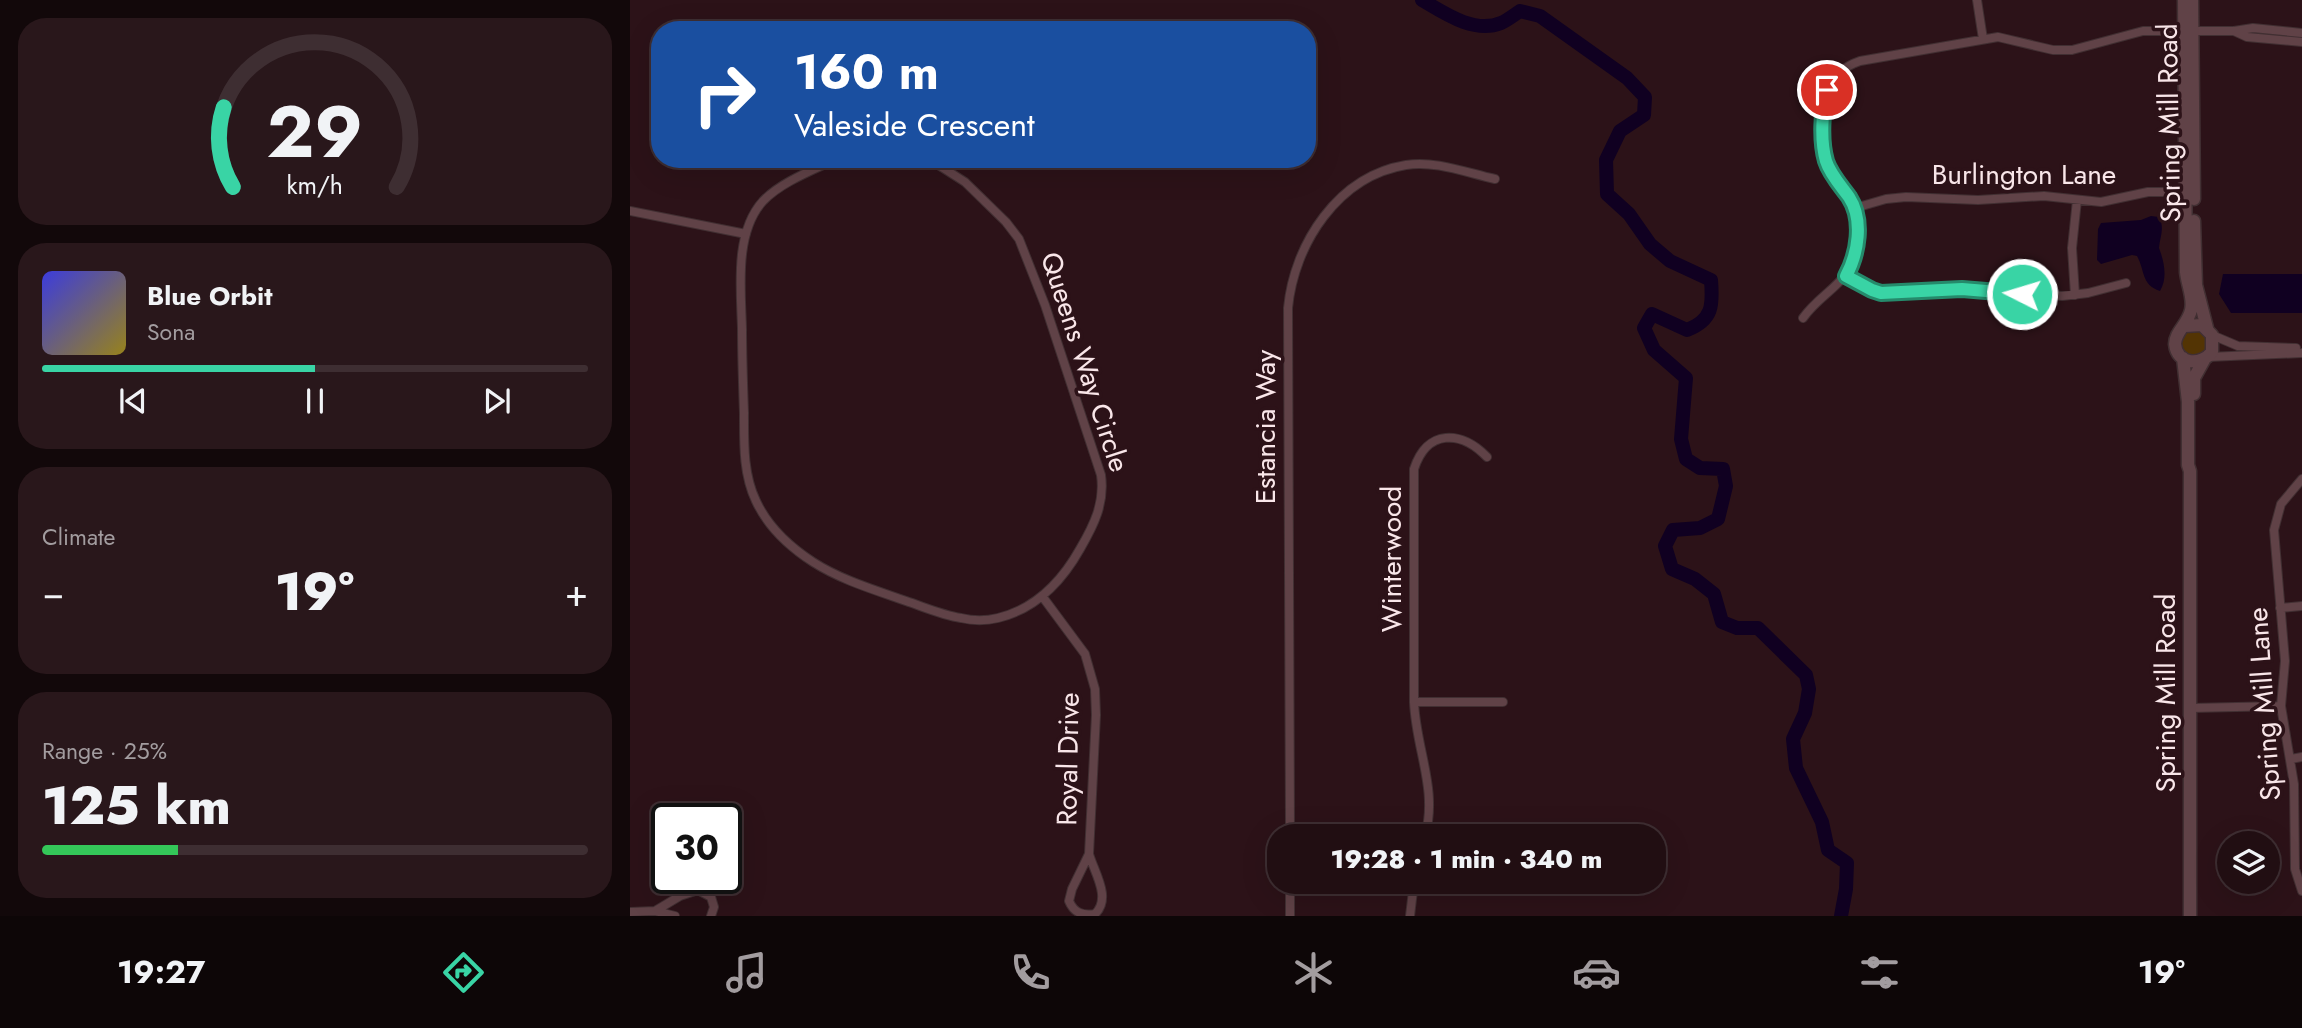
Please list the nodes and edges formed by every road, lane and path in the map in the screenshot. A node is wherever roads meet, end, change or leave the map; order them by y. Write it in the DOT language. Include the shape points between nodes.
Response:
graph roads {
  1 [pos="1977,0"];
  2 [pos="2184,0"];
  3 [pos="2192,0"];
  4 [pos="2188,30"];
  5 [pos="2234,31"];
  6 [pos="2302,33"];
  7 [pos="1983,39"];
  8 [pos="2302,43"];
  9 [pos="819,168"];
  10 [pos="943,168"];
  11 [pos="1495,179"];
  12 [pos="2190,192"];
  13 [pos="2077,200"];
  14 [pos="1854,208"];
  15 [pos="630,211"];
  16 [pos="746,234"];
  17 [pos="1846,276"];
  18 [pos="2126,283"];
  19 [pos="2075,295"];
  20 [pos="1803,318"];
  21 [pos="2185,326"];
  22 [pos="2210,332"];
  23 [pos="2302,351"];
  24 [pos="2182,358"];
  25 [pos="2206,358"];
  26 [pos="1487,457"];
  27 [pos="2190,471"];
  28 [pos="2302,479"];
  29 [pos="1042,596"];
  30 [pos="2302,606"];
  31 [pos="2280,608"];
  32 [pos="1414,702"];
  33 [pos="1503,702"];
  34 [pos="2281,706"];
  35 [pos="2191,708"];
  36 [pos="2302,757"];
  37 [pos="2291,759"];
  38 [pos="1290,824"];
  39 [pos="1427,824"];
  40 [pos="1089,854"];
  41 [pos="2302,891"];
  42 [pos="1290,894"];
  43 [pos="1413,894"];
  44 [pos="655,911"];
  45 [pos="630,912"];
  46 [pos="675,916"];
  47 [pos="711,916"];
  48 [pos="1290,916"];
  49 [pos="1410,916"];
  50 [pos="2190,916"];
  1 -- 7 [label="street"];
  2 -- 4 [label="street, Spring Mill Road"];
  3 -- 4 [label="street, Spring Mill Road"];
  4 -- 5 [label="street"];
  4 -- 7 [label="street" via="2135,33 2072,50 1998,37"];
  4 -- 12 [label="street, Spring Mill Road"];
  5 -- 6 [label="street" via="2253,28"];
  5 -- 8 [label="street" via="2247,37"];
  7 -- 14 [label="street" via="1860,61 1836,74 1823,105 1825,155"];
  9 -- 16 [label="street, Queens Way Circle" via="771,194"];
  10 -- 29 [label="street, Queens Way Circle" via="965,182 1019,239 1099,463 1103,493 1094,523 1072,564"];
  11 -- 38 [label="street, Estancia Way" via="1423,164 1406,164 1375,175 1329,210 1294,271 1288,308"];
  12 -- 13 [label="street, Burlington Lane" via="2148,192 2101,202"];
  12 -- 21 [label="street, Spring Mill Road" via="2186,272 2192,307"];
  12 -- 22 [label="street, Spring Mill Road" via="2196,285"];
  13 -- 14 [label="street, Burlington Lane" via="1906,197"];
  13 -- 19 [label="street" via="2072,248"];
  14 -- 17 [label="street" via="1857,247"];
  15 -- 16 [label="street"];
  16 -- 29 [label="street, Queens Way Circle" via="741,281 745,460 752,493 771,526 835,574 950,616 1000,618"];
  17 -- 19 [label="street" via="1881,293 1962,289"];
  17 -- 20 [label="street" via="1816,300"];
  18 -- 19 [label="street"];
  21 -- 22 [label="street" via="2197,324"];
  21 -- 24 [label="street" via="2175,341"];
  22 -- 23 [label="street" via="2238,346"];
  22 -- 25 [label="street" via="2214,347"];
  23 -- 25 [label="street"];
  24 -- 25 [label="street" via="2193,362"];
  24 -- 27 [label="street, Spring Mill Road"];
  25 -- 27 [label="street, Spring Mill Road" via="2194,378 2196,424"];
  26 -- 32 [label="street, Winterwood" via="1462,439 1444,437 1427,447 1416,462"];
  27 -- 35 [label="street, Spring Mill Road"];
  28 -- 31 [label="street, Spring Mill Lane" via="2281,504 2274,530"];
  29 -- 40 [label="street, Royal Drive" via="1085,654 1095,689"];
  30 -- 31 [label="street"];
  31 -- 34 [label="street, Spring Mill Lane" via="2285,660"];
  32 -- 33 [label="street"];
  32 -- 39 [label="street, Winterwood" via="1431,801"];
  34 -- 35 [label="street"];
  34 -- 37 [label="street, Spring Mill Lane"];
  35 -- 50 [label="street, Spring Mill Road"];
  36 -- 37 [label="street"];
  37 -- 41 [label="street, Spring Mill Lane" via="2295,869"];
  40 -- 40 [label="street, Royal Drive" via="1069,901 1074,911 1084,916 1095,914 1103,902"];
  42 -- 48 [label="street"];
  43 -- 49 [label="street"];
  44 -- 45 [label="street"];
  44 -- 46 [label="street"];
  44 -- 47 [label="street" via="698,890 711,897"];
}
